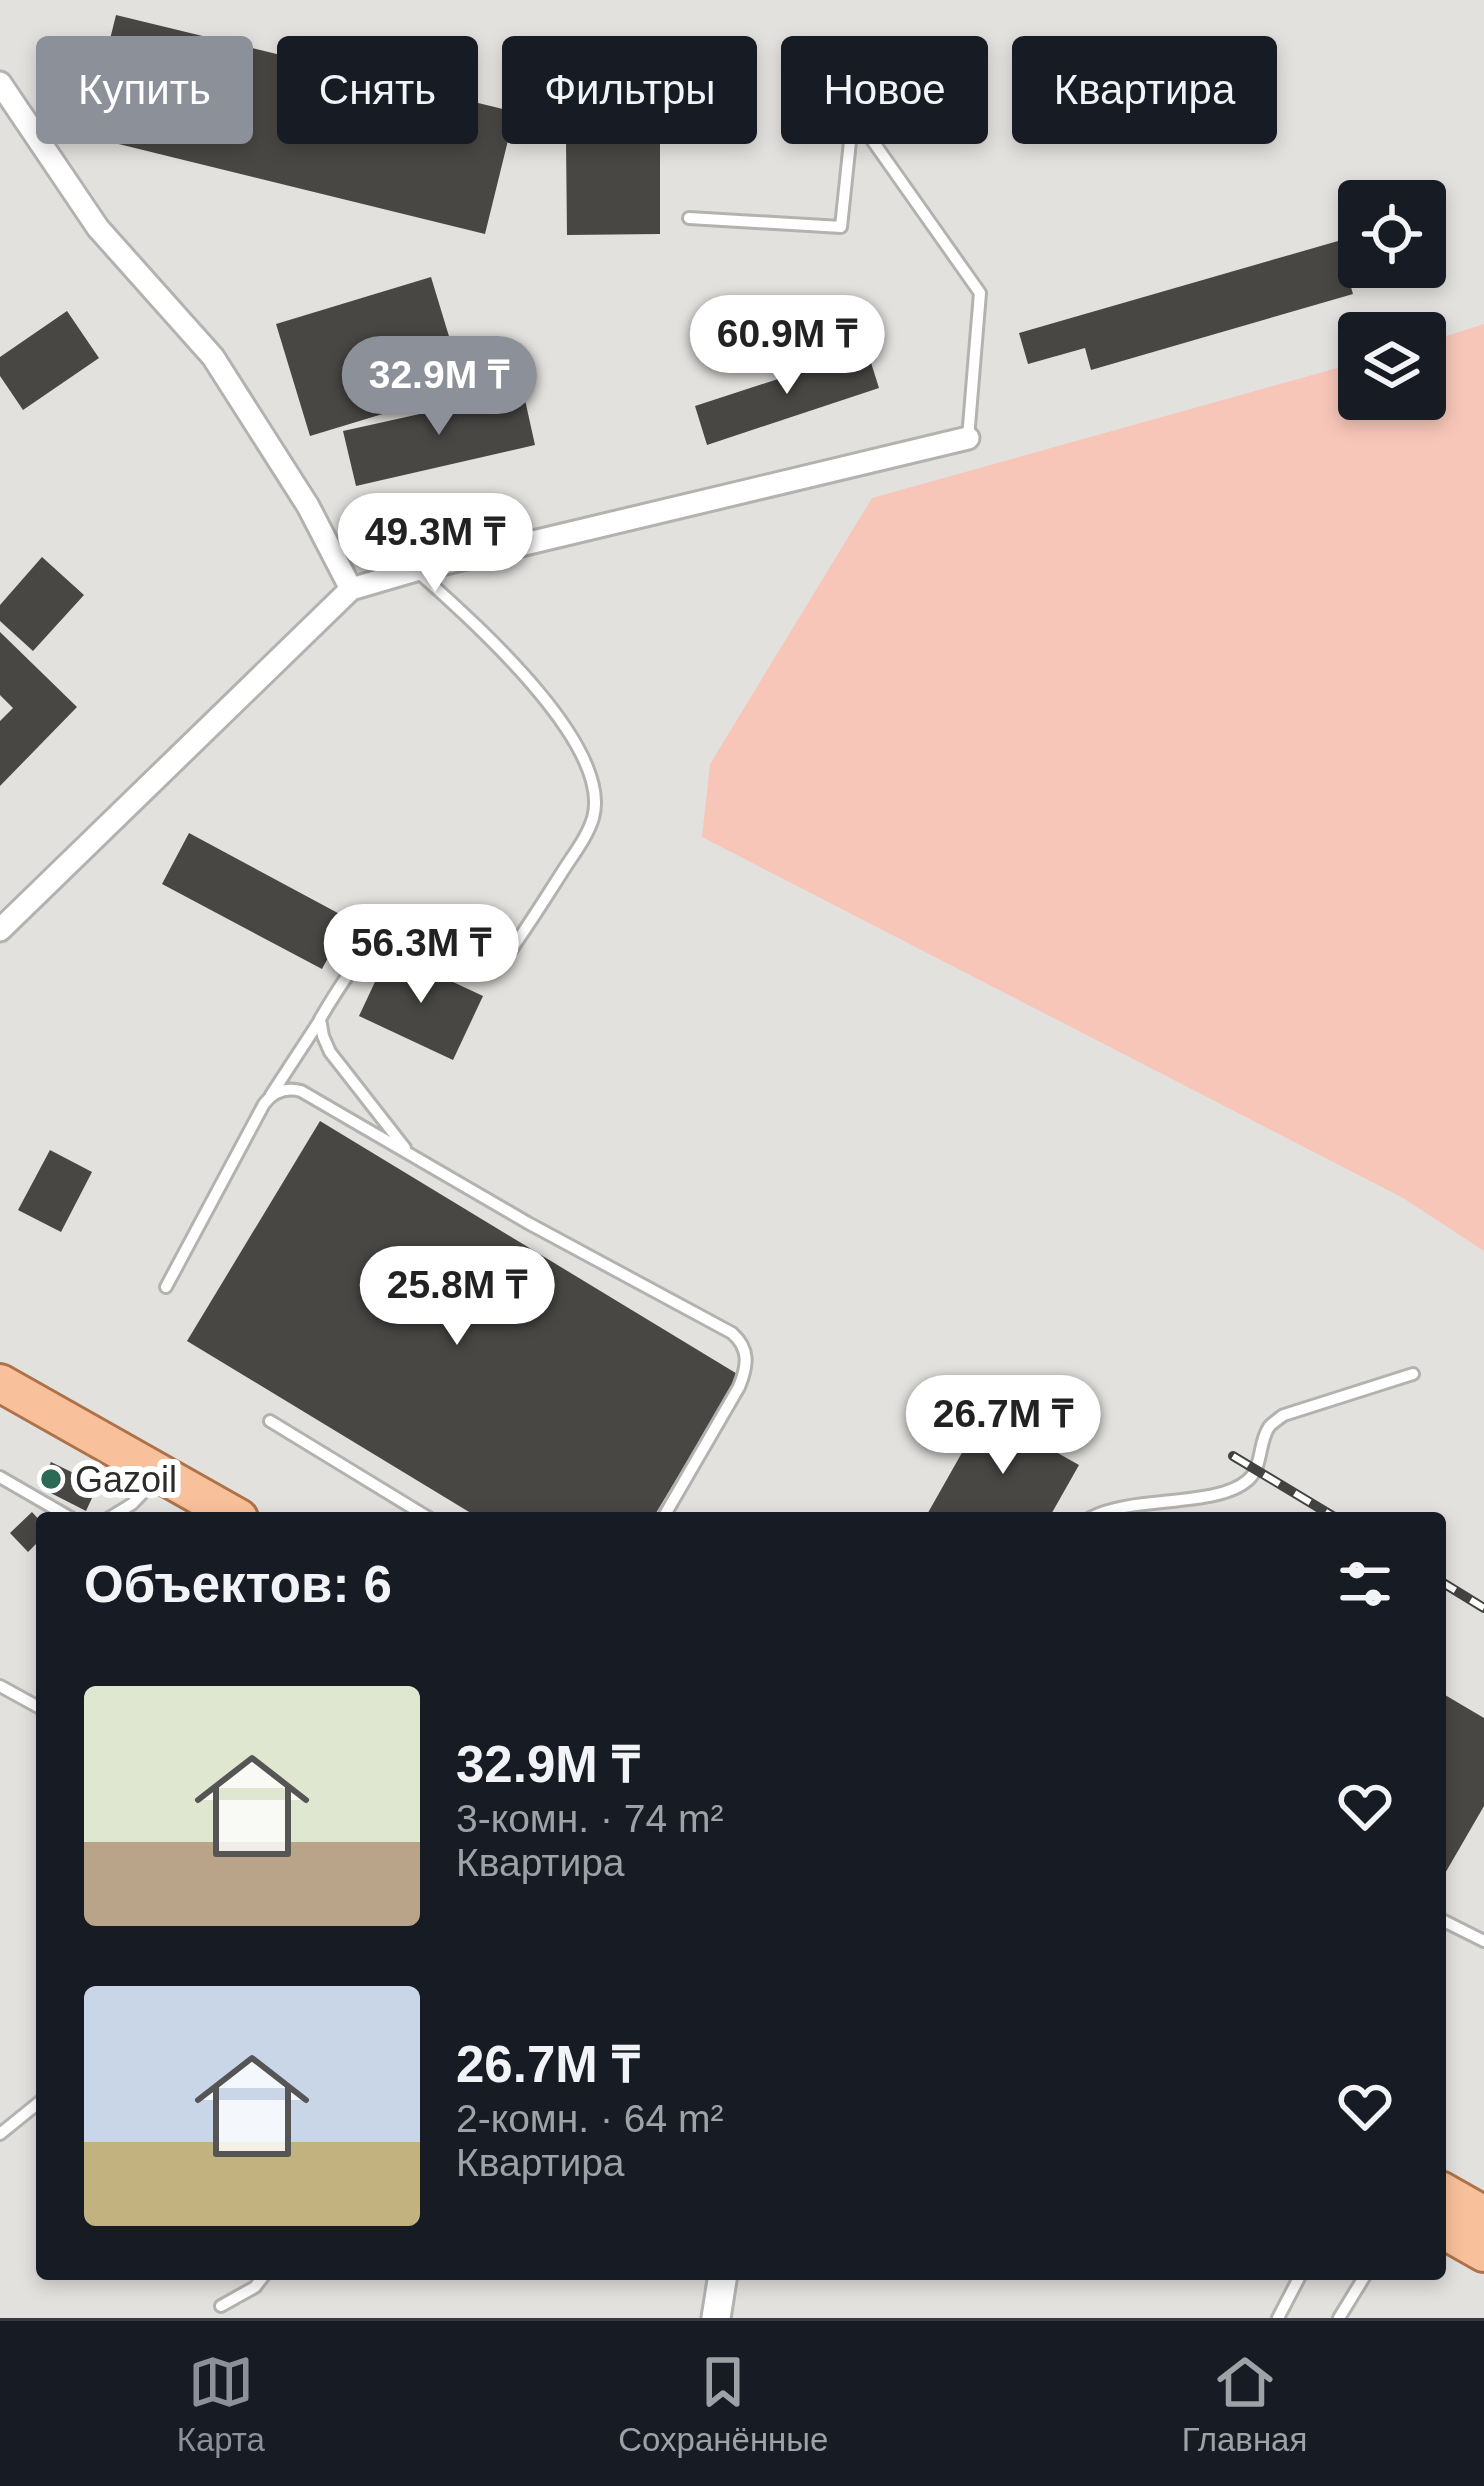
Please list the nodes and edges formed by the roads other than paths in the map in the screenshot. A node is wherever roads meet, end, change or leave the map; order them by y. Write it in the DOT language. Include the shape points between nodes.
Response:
graph roads {
  1 [pos="0,83"];
  2 [pos="689,218"];
  3 [pos="968,439"];
  4 [pos="416,570"];
  5 [pos="351,589"];
  6 [pos="0,930"];
  7 [pos="320,1019"];
  8 [pos="269,1098"];
  9 [pos="411,1155"];
  10 [pos="166,1287"];
  11 [pos="1413,1374"];
  12 [pos="0,1383"];
  13 [pos="270,1421"];
  14 [pos="161,1474"];
  15 [pos="0,1477"];
  16 [pos="199,1507"];
  17 [pos="61,1512"];
  18 [pos="119,1512"];
  19 [pos="419,1512"];
  20 [pos="667,1512"];
  21 [pos="1108,1512"];
  22 [pos="0,1686"];
  23 [pos="36,1706"];
  24 [pos="1446,1922"];
  25 [pos="1484,1941"];
  26 [pos="36,2105"];
  27 [pos="0,2134"];
  28 [pos="1446,2193"];
  29 [pos="1484,2215"];
  30 [pos="1446,2231"];
  31 [pos="1484,2253"];
  32 [pos="260,2280"];
  33 [pos="722,2280"];
  34 [pos="1297,2280"];
  35 [pos="1362,2280"];
  36 [pos="221,2306"];
  37 [pos="716,2318"];
  38 [pos="1278,2318"];
  39 [pos="1339,2318"];
  1 -- 5 [label="street" via="98,228 213,358"];
  2 -- 3 [label="lane" via="841,227 853,113 980,292"];
  3 -- 4 [label="street"];
  4 -- 5 [label="street"];
  4 -- 7 [label="lane" via="479,626 565,725 591,775 593,817 500,965 489,968 415,934 389,932 369,947"];
  5 -- 6 [label="street"];
  7 -- 8 [label="lane"];
  7 -- 9 [label="lane" via="330,1052"];
  8 -- 9 [label="lane" via="301,1091"];
  8 -- 10 [label="lane"];
  9 -- 20 [label="lane" via="742,1342 747,1365 740,1387"];
  11 -- 21 [label="lane" via="1284,1415 1270,1426 1256,1470 1234,1488"];
  12 -- 14 [label="main road"];
  13 -- 19 [label="lane"];
  14 -- 16 [label="main road"];
  14 -- 18 [label="lane"];
  15 -- 17 [label="lane"];
  22 -- 23 [label="lane"];
  24 -- 25 [label="lane"];
  26 -- 27 [label="lane"];
  28 -- 29 [label="main road"];
  30 -- 31 [label="main road"];
  32 -- 36 [label="lane"];
  33 -- 37 [label="street"];
  34 -- 38 [label="lane"];
  35 -- 39 [label="lane"];
}
